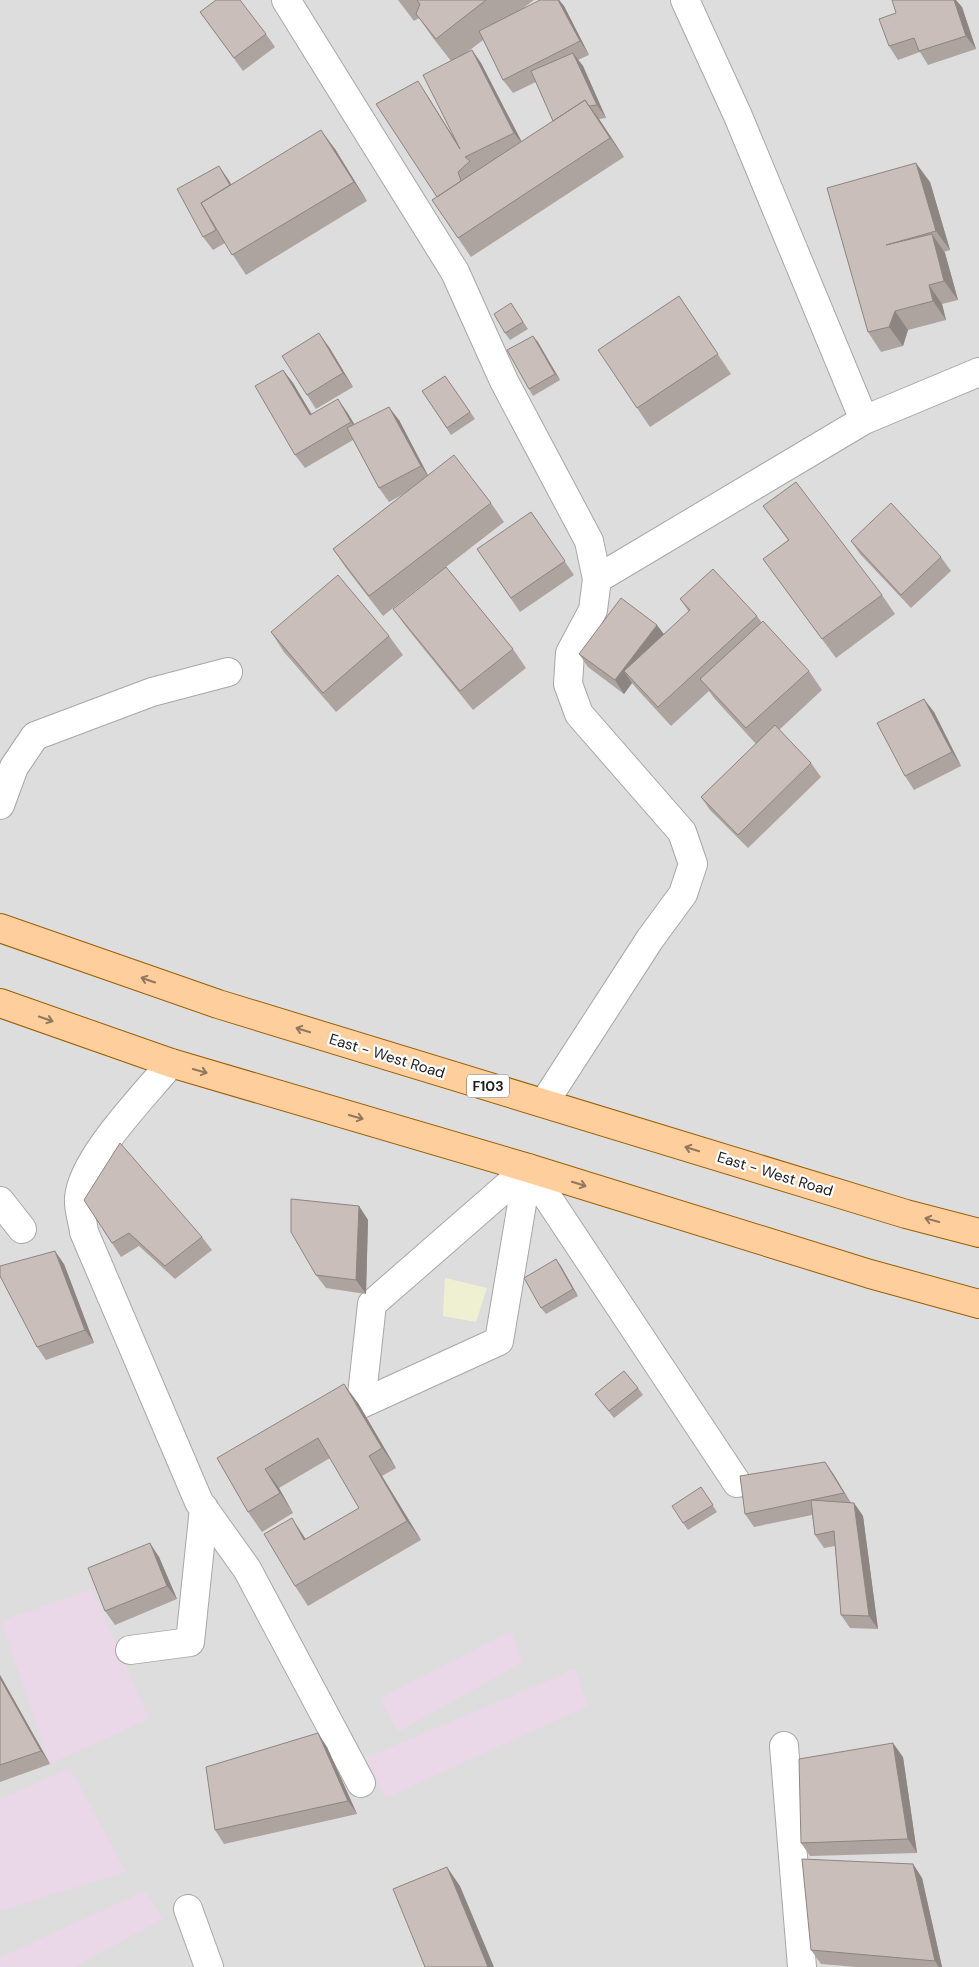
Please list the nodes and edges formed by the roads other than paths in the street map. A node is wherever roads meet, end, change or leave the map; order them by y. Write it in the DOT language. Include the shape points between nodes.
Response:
graph roads {
  1 [pos="286,0"];
  2 [pos="685,0"];
  3 [pos="979,372"];
  4 [pos="864,420"];
  5 [pos="597,579"];
  6 [pos="228,672"];
  7 [pos="0,805"];
  8 [pos="0,928"];
  9 [pos="0,1003"];
  10 [pos="171,1063"];
  11 [pos="544,1103"];
  12 [pos="528,1168"];
  13 [pos="0,1201"];
  14 [pos="22,1229"];
  15 [pos="979,1233"];
  16 [pos="979,1304"];
  17 [pos="737,1483"];
  18 [pos="204,1508"];
  19 [pos="130,1650"];
  20 [pos="784,1746"];
  21 [pos="361,1783"];
  22 [pos="188,1909"];
  23 [pos="210,1967"];
  24 [pos="802,1967"];
  1 -- 5 [label="street" via="455,272 504,381 588,541"];
  2 -- 4 [label="street" via="738,116"];
  3 -- 4 [label="street"];
  4 -- 5 [label="street"];
  5 -- 11 [label="street" via="593,610 570,653 568,684 579,714 682,832 693,864 683,894 650,939"];
  6 -- 7 [label="street" via="152,692 36,736 14,767"];
  11 -- 8 [label="main road, East - West Road / F103, one-way" via="218,1004"];
  9 -- 10 [label="main road, one-way"];
  10 -- 12 [label="main road, one-way"];
  10 -- 18 [label="street" via="102,1148 84,1177 79,1199 84,1232"];
  15 -- 11 [label="main road, East - West Road / F103, one-way" via="906,1214"];
  12 -- 12 [label="street" via="372,1304 361,1404 499,1340"];
  12 -- 16 [label="main road, one-way" via="870,1274"];
  12 -- 17 [label="street"];
  13 -- 14 [label="street"];
  18 -- 19 [label="street" via="190,1642"];
  18 -- 21 [label="street" via="247,1569"];
  20 -- 24 [label="street"];
  22 -- 23 [label="street"];
}
